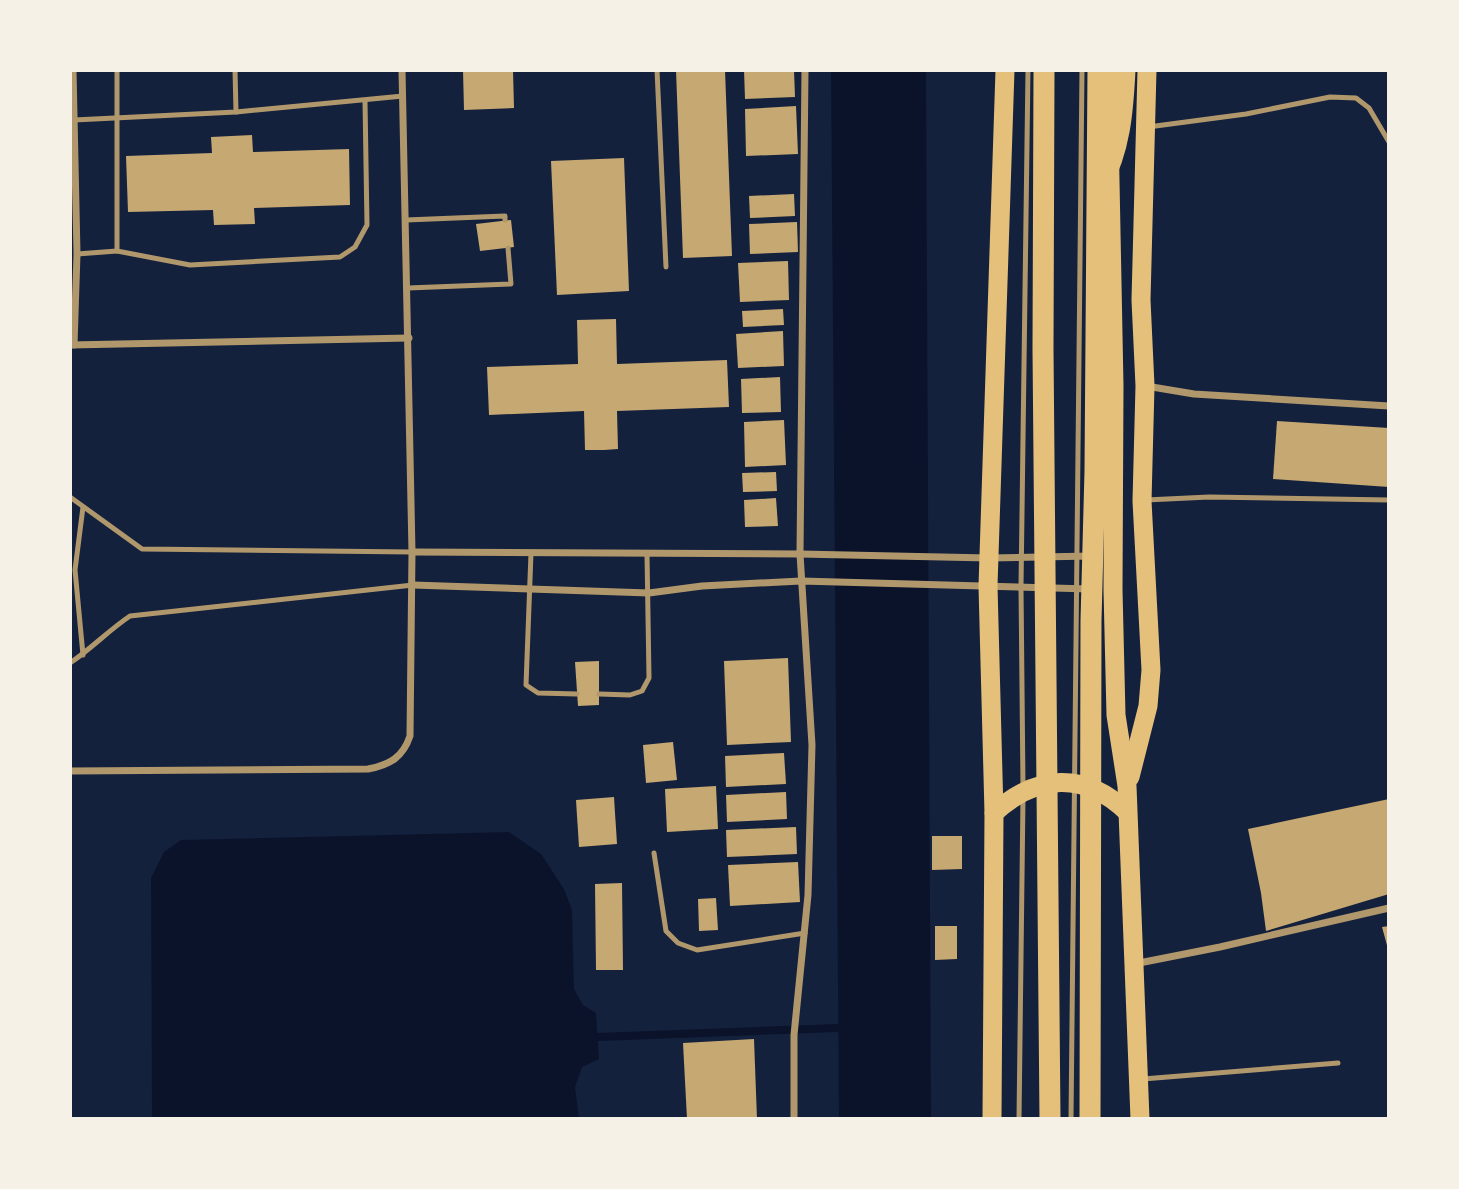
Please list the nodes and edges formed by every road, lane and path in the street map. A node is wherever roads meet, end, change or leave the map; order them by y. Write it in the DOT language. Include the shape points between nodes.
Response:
graph roads {
  1 [pos="117,70"];
  2 [pos="235,70"];
  3 [pos="402,70"];
  4 [pos="656,70"];
  5 [pos="805,70"];
  6 [pos="1005,70"];
  7 [pos="1028,70"];
  8 [pos="1044,70"];
  9 [pos="1082,70"];
  10 [pos="1098,70"];
  11 [pos="1107,70"];
  12 [pos="1125,70"];
  13 [pos="1147,70"];
  14 [pos="72,75"];
  15 [pos="403,96"];
  16 [pos="365,101"];
  17 [pos="236,112"];
  18 [pos="117,118"];
  19 [pos="74,120"];
  20 [pos="1145,128"];
  21 [pos="1389,142"];
  22 [pos="1097,190"];
  23 [pos="409,220"];
  24 [pos="505,220"];
  25 [pos="508,248"];
  26 [pos="117,251"];
  27 [pos="77,254"];
  28 [pos="666,267"];
  29 [pos="411,288"];
  30 [pos="409,338"];
  31 [pos="72,345"];
  32 [pos="1145,386"];
  33 [pos="1389,406"];
  34 [pos="1115,414"];
  35 [pos="1144,448"];
  36 [pos="70,497"];
  37 [pos="1389,500"];
  38 [pos="1142,501"];
  39 [pos="83,507"];
  40 [pos="412,552"];
  41 [pos="531,553"];
  42 [pos="647,554"];
  43 [pos="800,554"];
  44 [pos="1077,556"];
  45 [pos="1114,556"];
  46 [pos="1022,557"];
  47 [pos="989,558"];
  48 [pos="801,581"];
  49 [pos="413,585"];
  50 [pos="988,586"];
  51 [pos="1021,587"];
  52 [pos="529,589"];
  53 [pos="1078,589"];
  54 [pos="1113,590"];
  55 [pos="649,593"];
  56 [pos="83,654"];
  57 [pos="70,663"];
  58 [pos="577,694"];
  59 [pos="599,694"];
  60 [pos="70,771"];
  61 [pos="1074,783"];
  62 [pos="1127,786"];
  63 [pos="1023,791"];
  64 [pos="1127,812"];
  65 [pos="994,813"];
  66 [pos="654,853"];
  67 [pos="1389,908"];
  68 [pos="805,933"];
  69 [pos="1133,964"];
  70 [pos="1338,1063"];
  71 [pos="1140,1080"];
  72 [pos="794,1119"];
  73 [pos="992,1119"];
  74 [pos="1019,1119"];
  75 [pos="1050,1119"];
  76 [pos="1071,1119"];
  77 [pos="1090,1119"];
  78 [pos="1140,1119"];
  1 -- 18 [label="lane"];
  2 -- 17 [label="lane"];
  3 -- 15 [label="street"];
  4 -- 28 [label="lane"];
  5 -- 43 [label="street"];
  6 -- 47 [label="highway"];
  7 -- 46 [label="lane"];
  8 -- 75 [label="highway"];
  9 -- 44 [label="lane"];
  10 -- 22 [label="highway"];
  11 -- 34 [label="highway"];
  12 -- 22 [label="highway" via="1124,112 1112,164"];
  13 -- 20 [label="highway"];
  14 -- 19 [label="street"];
  15 -- 16 [label="lane"];
  15 -- 23 [label="street"];
  16 -- 17 [label="lane"];
  16 -- 26 [label="lane" via="367,225 355,247 340,257 190,265"];
  17 -- 18 [label="lane"];
  18 -- 19 [label="lane"];
  18 -- 26 [label="lane"];
  19 -- 27 [label="street"];
  20 -- 21 [label="lane" via="1330,97 1356,98 1369,108"];
  20 -- 32 [label="highway" via="1141,300"];
  22 -- 77 [label="highway" via="1090,635"];
  23 -- 24 [label="lane" via="505,216"];
  23 -- 29 [label="street"];
  25 -- 29 [label="lane" via="511,284"];
  26 -- 27 [label="lane"];
  27 -- 31 [label="street"];
  29 -- 30 [label="street"];
  30 -- 31 [label="street"];
  30 -- 40 [label="street"];
  32 -- 33 [label="street" via="1194,394"];
  32 -- 35 [label="highway"];
  34 -- 35 [label="highway"];
  34 -- 45 [label="highway"];
  35 -- 38 [label="highway"];
  36 -- 39 [label="lane"];
  37 -- 38 [label="lane" via="1209,497"];
  38 -- 62 [label="highway" via="1150,670 1148,706"];
  39 -- 40 [label="lane" via="142,549"];
  39 -- 56 [label="lane" via="75,570"];
  40 -- 41 [label="street"];
  40 -- 49 [label="street"];
  41 -- 42 [label="street"];
  41 -- 52 [label="lane"];
  42 -- 43 [label="street"];
  42 -- 55 [label="lane"];
  43 -- 47 [label="street"];
  43 -- 48 [label="street"];
  44 -- 45 [label="street"];
  44 -- 46 [label="street"];
  44 -- 53 [label="lane"];
  45 -- 54 [label="highway"];
  46 -- 47 [label="street"];
  46 -- 51 [label="lane"];
  47 -- 50 [label="highway"];
  48 -- 50 [label="street"];
  48 -- 55 [label="street"];
  48 -- 68 [label="street" via="812,745"];
  49 -- 52 [label="street"];
  49 -- 56 [label="lane" via="130,616"];
  49 -- 60 [label="street" via="410,736 396,760 368,769"];
  50 -- 51 [label="street"];
  50 -- 65 [label="highway"];
  51 -- 53 [label="street"];
  51 -- 63 [label="lane"];
  52 -- 55 [label="street"];
  52 -- 58 [label="lane" via="526,685 538,693"];
  53 -- 54 [label="street"];
  53 -- 61 [label="lane"];
  54 -- 62 [label="highway" via="1116,715"];
  55 -- 59 [label="lane" via="649,678 642,691"];
  56 -- 57 [label="lane"];
  61 -- 63 [label="highway" via="1048,783"];
  61 -- 64 [label="highway" via="1103,792"];
  61 -- 76 [label="lane"];
  62 -- 64 [label="highway"];
  63 -- 65 [label="highway"];
  63 -- 74 [label="lane"];
  64 -- 69 [label="highway"];
  65 -- 73 [label="highway"];
  66 -- 68 [label="lane" via="666,931 678,943 697,950"];
  67 -- 69 [label="street"];
  68 -- 72 [label="street" via="795,1016"];
  69 -- 71 [label="highway"];
  70 -- 71 [label="lane"];
  71 -- 78 [label="highway"];
}
